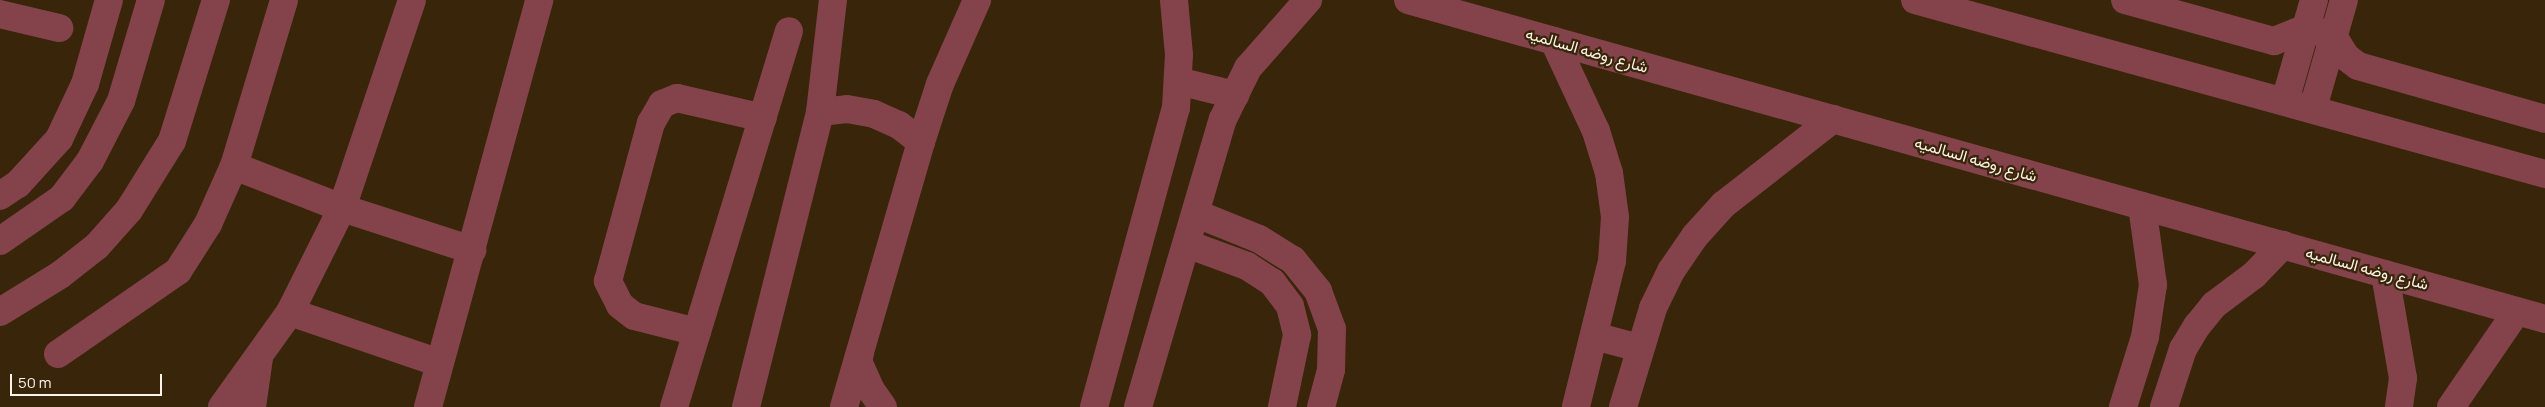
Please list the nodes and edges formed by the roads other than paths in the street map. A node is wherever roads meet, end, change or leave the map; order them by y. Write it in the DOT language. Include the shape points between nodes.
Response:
graph roads {
  1 [pos="110,0"];
  2 [pos="151,0"];
  3 [pos="216,0"];
  4 [pos="284,0"];
  5 [pos="412,0"];
  6 [pos="539,0"];
  7 [pos="833,0"];
  8 [pos="977,0"];
  9 [pos="1174,0"];
  10 [pos="1308,0"];
  11 [pos="1408,0"];
  12 [pos="1915,0"];
  13 [pos="2125,0"];
  14 [pos="2314,0"];
  15 [pos="2344,0"];
  16 [pos="0,14"];
  17 [pos="59,28"];
  18 [pos="2306,28"];
  19 [pos="789,31"];
  20 [pos="2333,36"];
  21 [pos="1554,41"];
  22 [pos="1178,82"];
  23 [pos="1235,95"];
  24 [pos="2285,101"];
  25 [pos="2313,108"];
  26 [pos="820,112"];
  27 [pos="763,118"];
  28 [pos="1833,119"];
  29 [pos="2545,119"];
  30 [pos="921,142"];
  31 [pos="234,166"];
  32 [pos="2545,174"];
  33 [pos="0,196"];
  34 [pos="2142,206"];
  35 [pos="342,208"];
  36 [pos="1197,214"];
  37 [pos="0,241"];
  38 [pos="1187,244"];
  39 [pos="2284,246"];
  40 [pos="472,250"];
  41 [pos="2385,274"];
  42 [pos="2517,311"];
  43 [pos="0,312"];
  44 [pos="290,312"];
  45 [pos="2545,319"];
  46 [pos="697,332"];
  47 [pos="865,334"];
  48 [pos="1594,336"];
  49 [pos="1639,348"];
  50 [pos="58,354"];
  51 [pos="259,354"];
  52 [pos="440,363"];
  53 [pos="1098,396"];
  54 [pos="1139,402"];
  55 [pos="222,407"];
  56 [pos="252,407"];
  57 [pos="428,407"];
  58 [pos="674,407"];
  59 [pos="746,407"];
  60 [pos="844,407"];
  61 [pos="883,407"];
  62 [pos="1282,407"];
  63 [pos="1321,407"];
  64 [pos="1576,407"];
  65 [pos="1623,407"];
  66 [pos="2123,407"];
  67 [pos="2164,407"];
  68 [pos="2399,407"];
  69 [pos="2451,407"];
  1 -- 33 [label="street" via="85,84 59,139 18,184"];
  2 -- 37 [label="street" via="122,101 90,161 62,198"];
  3 -- 43 [label="street" via="172,141 129,210 97,246 60,275"];
  4 -- 31 [label="street"];
  5 -- 35 [label="street"];
  6 -- 40 [label="street"];
  7 -- 26 [label="street"];
  8 -- 30 [label="street" via="940,84"];
  9 -- 22 [label="street" via="1180,55"];
  10 -- 23 [label="street" via="1248,68"];
  11 -- 21 [label="street, شارع روضه السالميه"];
  12 -- 24 [label="street"];
  13 -- 18 [label="street" via="2274,41"];
  14 -- 18 [label="street"];
  15 -- 20 [label="street"];
  16 -- 17 [label="street"];
  18 -- 20 [label="street"];
  18 -- 24 [label="street"];
  19 -- 27 [label="street"];
  20 -- 25 [label="street"];
  20 -- 29 [label="street" via="2346,58 2358,66"];
  21 -- 28 [label="street, شارع روضه السالميه"];
  21 -- 48 [label="street" via="1596,131 1609,173 1615,217 1612,261"];
  22 -- 23 [label="street"];
  22 -- 53 [label="street" via="1176,108"];
  23 -- 36 [label="street" via="1223,119"];
  24 -- 25 [label="street"];
  25 -- 32 [label="street"];
  26 -- 30 [label="street" via="847,110 874,114 899,125"];
  26 -- 59 [label="street"];
  27 -- 46 [label="street"];
  27 -- 46 [label="street" via="684,98 662,104 651,122 608,281 620,305 634,316"];
  28 -- 34 [label="street, شارع روضه السالميه"];
  28 -- 49 [label="street" via="1729,199 1695,236 1672,270 1653,308"];
  30 -- 47 [label="street"];
  31 -- 35 [label="street"];
  31 -- 50 [label="street" via="208,224 178,271"];
  34 -- 39 [label="street, شارع روضه السالميه"];
  34 -- 66 [label="street" via="2154,285 2145,337"];
  35 -- 40 [label="street"];
  35 -- 44 [label="street"];
  36 -- 38 [label="street"];
  36 -- 63 [label="street" via="1259,239 1293,260 1318,291 1332,329 1332,370"];
  38 -- 54 [label="street"];
  38 -- 62 [label="street" via="1247,266 1272,282 1290,306 1297,335"];
  39 -- 41 [label="street, شارع روضه السالميه"];
  39 -- 67 [label="street" via="2214,305 2197,326 2183,349"];
  40 -- 52 [label="street"];
  41 -- 42 [label="street, شارع روضه السالميه"];
  41 -- 68 [label="street" via="2403,378"];
  42 -- 45 [label="street, شارع روضه السالميه"];
  42 -- 69 [label="street"];
  44 -- 51 [label="street"];
  44 -- 52 [label="street"];
  46 -- 58 [label="street"];
  47 -- 60 [label="street"];
  47 -- 61 [label="street" via="858,361 870,390"];
  48 -- 49 [label="street"];
  48 -- 64 [label="street"];
  49 -- 65 [label="street"];
  51 -- 55 [label="street"];
  51 -- 56 [label="street"];
  52 -- 57 [label="street"];
  53 -- 54 [label="street"];
}
